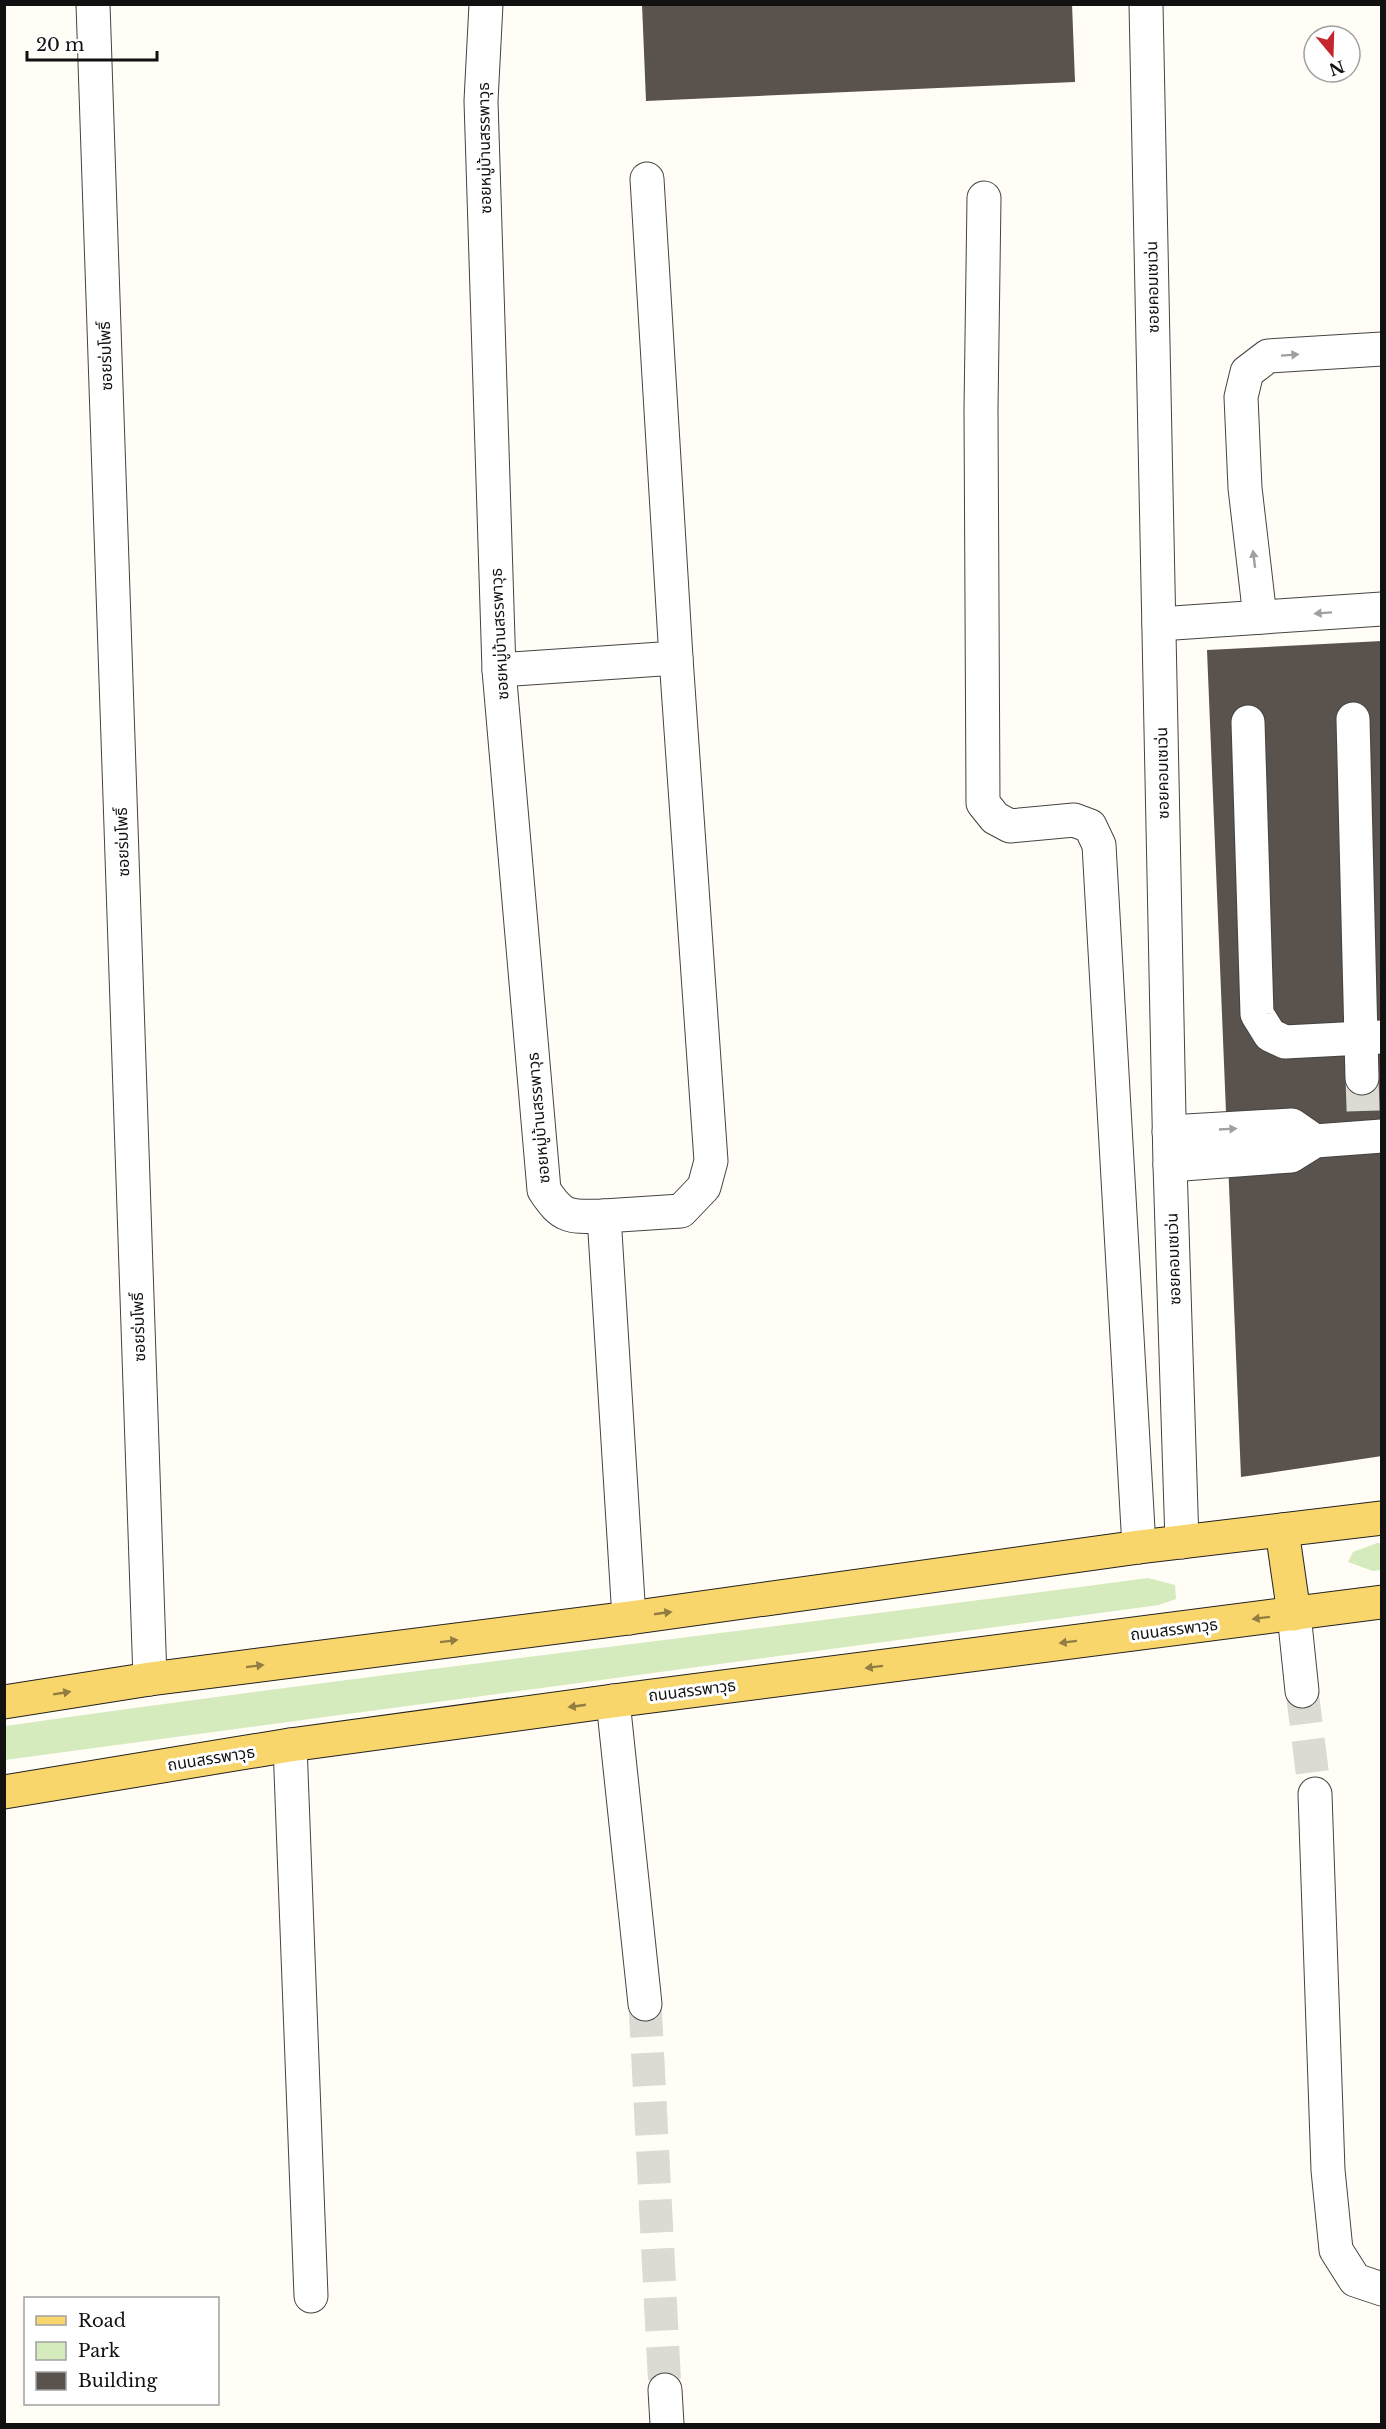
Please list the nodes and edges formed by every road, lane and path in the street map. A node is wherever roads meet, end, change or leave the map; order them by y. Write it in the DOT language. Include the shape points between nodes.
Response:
graph roads {
  1 [pos="93,4"];
  2 [pos="486,4"];
  3 [pos="1146,4"];
  4 [pos="647,179"];
  5 [pos="984,198"];
  6 [pos="1382,349"];
  7 [pos="1382,609"];
  8 [pos="1260,617"];
  9 [pos="1159,624"];
  10 [pos="676,658"];
  11 [pos="499,670"];
  12 [pos="1353,719"];
  13 [pos="1248,722"];
  14 [pos="1371,1038"];
  15 [pos="1362,1078"];
  16 [pos="1169,1132"];
  17 [pos="1382,1136"];
  18 [pos="1315,1141"];
  19 [pos="1170,1165"];
  20 [pos="604,1216"];
  21 [pos="1382,1518"];
  22 [pos="1282,1530"];
  23 [pos="1182,1542"];
  24 [pos="1139,1547"];
  25 [pos="1382,1602"];
  26 [pos="1294,1614"];
  27 [pos="629,1618"];
  28 [pos="150,1679"];
  29 [pos="1302,1691"];
  30 [pos="613,1701"];
  31 [pos="4,1702"];
  32 [pos="290,1745"];
  33 [pos="4,1791"];
  34 [pos="1315,1794"];
  35 [pos="645,2004"];
  36 [pos="1382,2289"];
  37 [pos="310,2296"];
  38 [pos="665,2390"];
  39 [pos="667,2424"];
  1 -- 28 [label="street, ซอยร่มโพธิ์"];
  2 -- 11 [label="street, ซอยหมู่บ้านสรรพาวุธ" via="482,101"];
  3 -- 9 [label="street, ซอยคอมเซเว่น"];
  4 -- 10 [label="street, ซอยหมู่บ้านสรรพาวุธ"];
  5 -- 24 [label="street" via="983,803 995,818 1010,826 1074,820 1090,826 1099,845"];
  8 -- 6 [label="street, one-way" via="1245,488 1241,397 1247,372 1268,356"];
  7 -- 8 [label="street, one-way"];
  8 -- 9 [label="street"];
  9 -- 16 [label="street, ซอยคอมเซเว่น"];
  10 -- 11 [label="street"];
  10 -- 20 [label="street, ซอยหมู่บ้านสรรพาวุธ" via="711,1161 704,1187 681,1210"];
  11 -- 20 [label="street, ซอยหมู่บ้านสรรพาวุธ" via="544,1190 557,1210 579,1217"];
  12 -- 14 [label="street"];
  13 -- 14 [label="street" via="1257,1014 1270,1035 1285,1042"];
  14 -- 15 [label="street"];
  16 -- 18 [label="street, one-way" via="1292,1125"];
  16 -- 19 [label="street, ซอยคอมเซเว่น"];
  17 -- 18 [label="street"];
  18 -- 19 [label="street" via="1291,1156"];
  19 -- 23 [label="street, ซอยคอมเซเว่น"];
  20 -- 27 [label="street"];
  21 -- 22 [label="main road"];
  22 -- 23 [label="main road"];
  22 -- 26 [label="main road"];
  23 -- 24 [label="main road"];
  27 -- 24 [label="main road, one-way"];
  25 -- 26 [label="main road, ถนนสรรพาวุธ"];
  26 -- 29 [label="street"];
  26 -- 30 [label="main road, ถนนสรรพาวุธ, one-way"];
  28 -- 27 [label="main road, one-way"];
  31 -- 28 [label="main road, one-way"];
  30 -- 32 [label="main road, ถนนสรรพาวุธ, one-way"];
  30 -- 35 [label="street"];
  32 -- 33 [label="main road, ถนนสรรพาวุธ"];
  32 -- 37 [label="street"];
  34 -- 36 [label="street" via="1329,2170 1336,2250 1355,2280"];
  38 -- 39 [label="street"];
}
